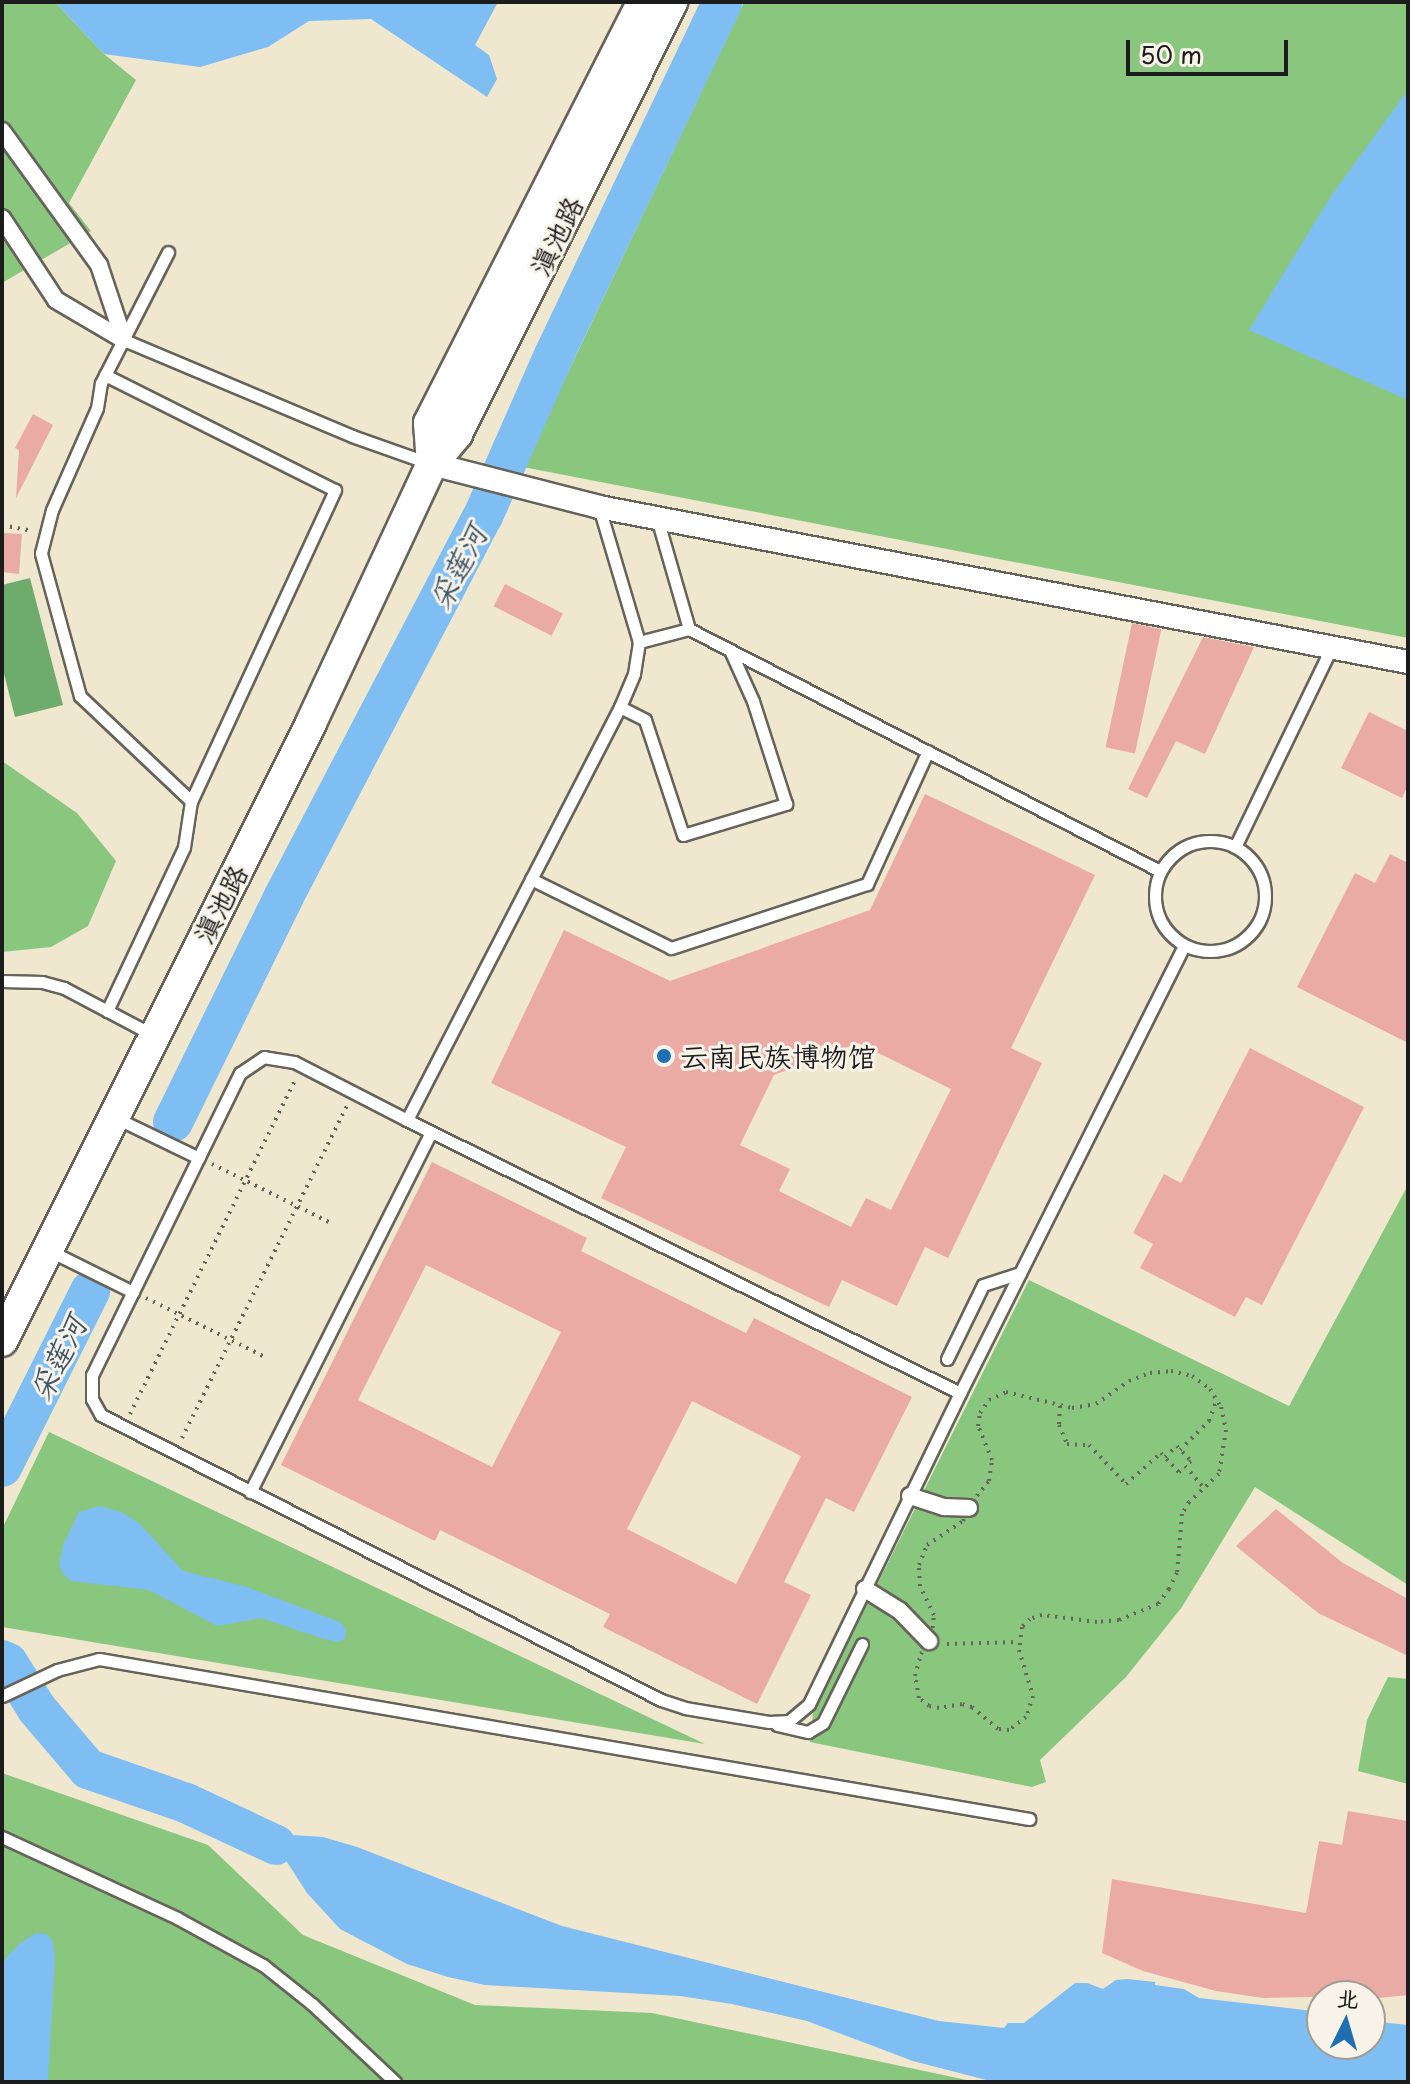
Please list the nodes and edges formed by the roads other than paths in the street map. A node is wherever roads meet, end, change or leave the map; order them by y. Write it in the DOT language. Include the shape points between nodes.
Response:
graph roads {
  1 [pos="643,2"];
  2 [pos="672,2"];
  3 [pos="2,131"];
  4 [pos="2,218"];
  5 [pos="168,252"];
  6 [pos="124,340"];
  7 [pos="105,375"];
  8 [pos="432,464"];
  9 [pos="599,507"];
  10 [pos="657,518"];
  11 [pos="689,629"];
  12 [pos="639,642"];
  13 [pos="1331,648"];
  14 [pos="730,650"];
  15 [pos="1408,662"];
  16 [pos="620,707"];
  17 [pos="928,751"];
  18 [pos="191,801"];
  19 [pos="1235,847"];
  20 [pos="1160,871"];
  21 [pos="531,879"];
  22 [pos="1184,946"];
  23 [pos="2,981"];
  24 [pos="107,1011"];
  25 [pos="153,1036"];
  26 [pos="113,1117"];
  27 [pos="407,1120"];
  28 [pos="431,1132"];
  29 [pos="199,1158"];
  30 [pos="47,1249"];
  31 [pos="1020,1273"];
  32 [pos="133,1292"];
  33 [pos="2,1340"];
  34 [pos="947,1359"];
  35 [pos="960,1393"];
  36 [pos="250,1492"];
  37 [pos="910,1496"];
  38 [pos="969,1508"];
  39 [pos="865,1589"];
  40 [pos="929,1641"];
  41 [pos="862,1644"];
  42 [pos="4,1696"];
  43 [pos="769,1722"];
  44 [pos="1029,1819"];
  45 [pos="2,1837"];
  46 [pos="395,2082"];
  1 -- 8 [label="main road, 滇池路" via="429,423"];
  2 -- 8 [label="main road, 滇池路" via="457,434"];
  3 -- 6 [label="street" via="99,265"];
  4 -- 6 [label="street" via="56,300"];
  5 -- 6 [label="lane"];
  6 -- 7 [label="lane"];
  6 -- 8 [label="lane"];
  7 -- 18 [label="lane" via="97,408 52,510 41,553 80,696"];
  7 -- 18 [label="lane" via="335,490"];
  8 -- 9 [label="street"];
  8 -- 25 [label="main road, 滇池路" via="311,723"];
  9 -- 10 [label="street"];
  9 -- 12 [label="lane"];
  10 -- 11 [label="lane"];
  10 -- 13 [label="street"];
  11 -- 12 [label="lane"];
  11 -- 14 [label="lane"];
  12 -- 16 [label="lane" via="634,674"];
  13 -- 15 [label="street"];
  13 -- 19 [label="lane"];
  14 -- 16 [label="lane" via="753,701 786,804 683,835 645,720"];
  14 -- 17 [label="lane"];
  16 -- 21 [label="lane"];
  17 -- 20 [label="lane"];
  17 -- 21 [label="lane" via="867,884 671,948"];
  18 -- 24 [label="lane" via="184,847"];
  19 -- 20 [label="lane" via="1201,841 1170,857"];
  19 -- 22 [label="lane" via="1251,858 1261,875 1263,913 1254,930 1231,947 1203,951"];
  20 -- 22 [label="lane" via="1155,905 1170,935"];
  21 -- 27 [label="lane"];
  22 -- 31 [label="lane"];
  23 -- 24 [label="lane" via="64,988"];
  24 -- 25 [label="lane"];
  25 -- 26 [label="main road, 滇池路"];
  26 -- 29 [label="lane"];
  26 -- 30 [label="main road, 滇池路"];
  27 -- 28 [label="lane"];
  27 -- 29 [label="lane" via="275,1057 251,1063 240,1073"];
  28 -- 35 [label="lane"];
  28 -- 36 [label="lane"];
  29 -- 32 [label="lane"];
  30 -- 32 [label="lane"];
  30 -- 33 [label="main road, 滇池路"];
  31 -- 34 [label="lane" via="983,1285"];
  31 -- 35 [label="lane"];
  32 -- 36 [label="lane" via="92,1375 90,1388 101,1415"];
  35 -- 37 [label="lane"];
  36 -- 43 [label="lane" via="661,1700"];
  37 -- 38 [label="street" via="944,1507"];
  37 -- 39 [label="lane"];
  39 -- 40 [label="street" via="900,1611"];
  39 -- 43 [label="lane" via="809,1704 789,1721"];
  41 -- 43 [label="lane" via="823,1723 808,1732"];
  42 -- 44 [label="lane" via="57,1670 99,1659"];
  45 -- 46 [label="lane" via="177,1918 263,1965"];
}
